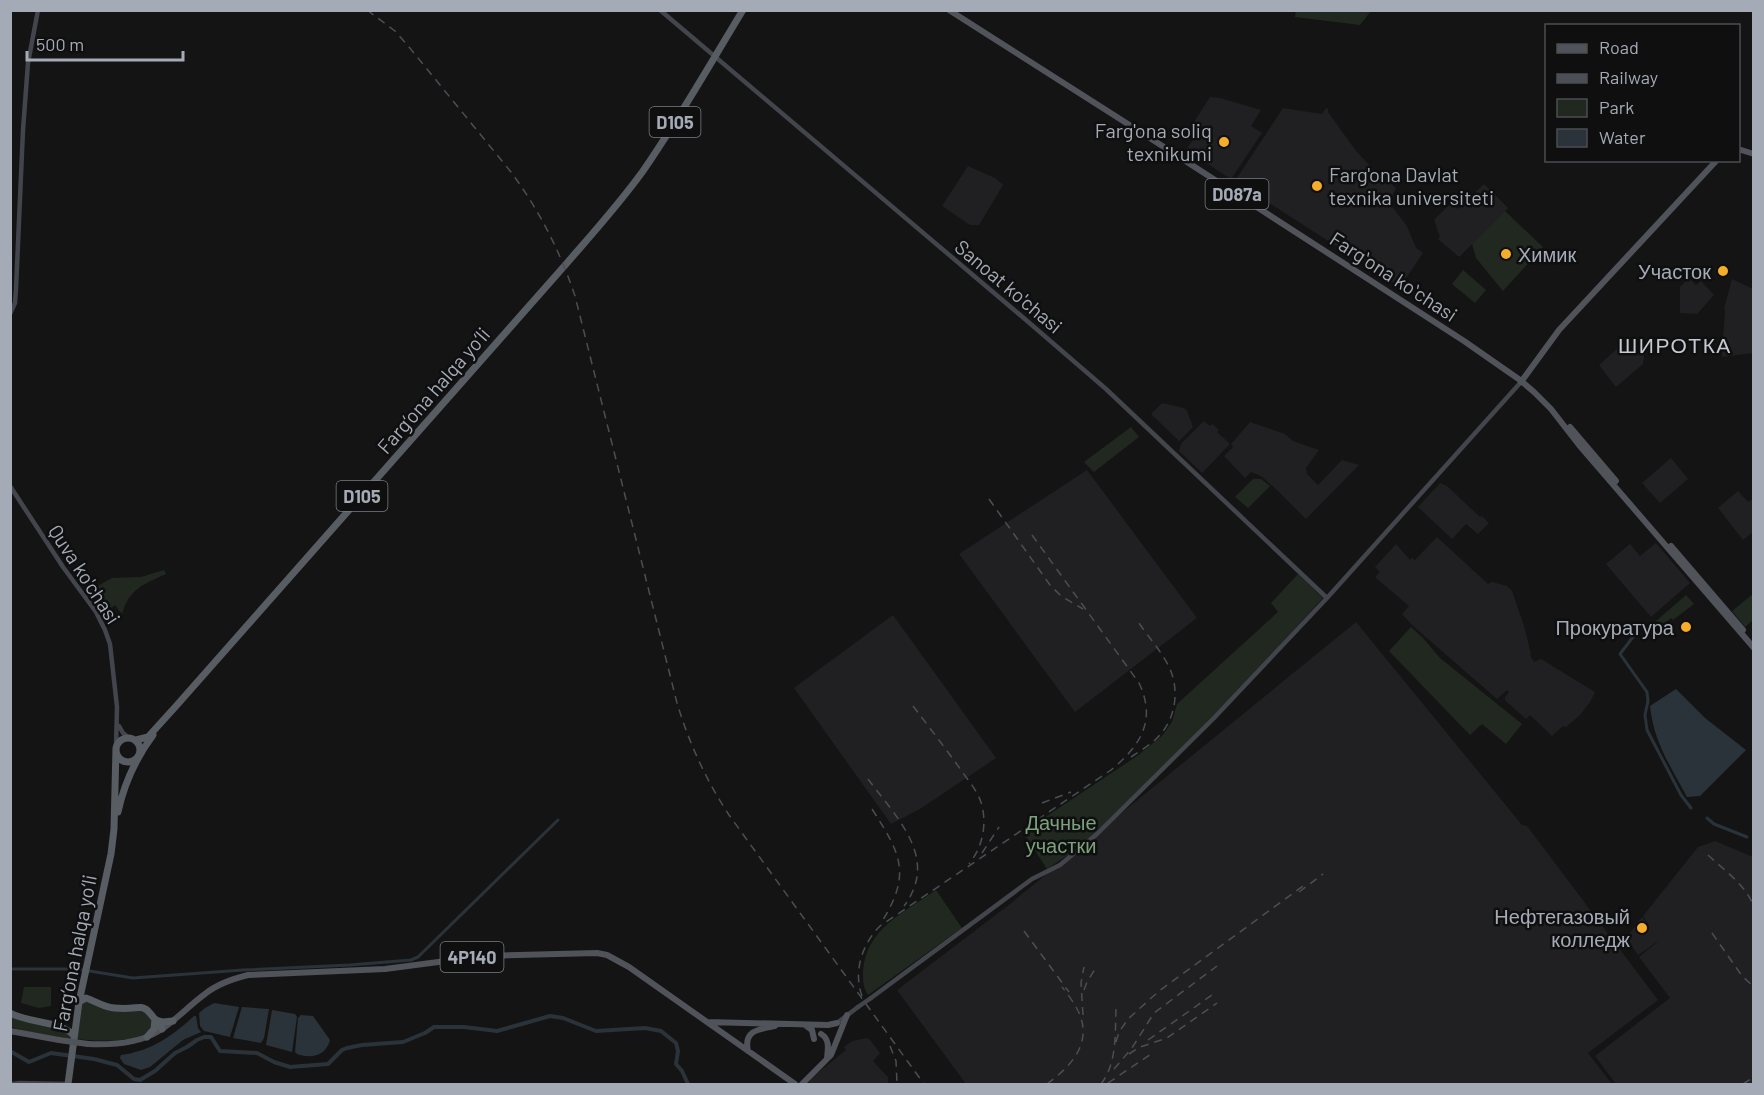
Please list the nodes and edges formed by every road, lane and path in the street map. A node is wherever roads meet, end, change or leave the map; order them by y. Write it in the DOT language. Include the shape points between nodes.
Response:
graph roads {
  1 [pos="38,10"];
  2 [pos="660,10"];
  3 [pos="742,10"];
  4 [pos="950,10"];
  5 [pos="956,10"];
  6 [pos="715,56"];
  7 [pos="1713,162"];
  8 [pos="1217,179"];
  9 [pos="1644,236"];
  10 [pos="10,314"];
  11 [pos="1521,380"];
  12 [pos="10,486"];
  13 [pos="1327,598"];
  14 [pos="1754,642"];
  15 [pos="1754,648"];
  16 [pos="177,705"];
  17 [pos="117,721"];
  18 [pos="133,739"];
  19 [pos="116,748"];
  20 [pos="140,755"];
  21 [pos="114,829"];
  22 [pos="83,984"];
  23 [pos="92,1000"];
  24 [pos="79,1002"];
  25 [pos="10,1013"];
  26 [pos="78,1014"];
  27 [pos="847,1016"];
  28 [pos="155,1019"];
  29 [pos="173,1021"];
  30 [pos="707,1022"];
  31 [pos="837,1023"];
  32 [pos="783,1024"];
  33 [pos="805,1024"];
  34 [pos="54,1026"];
  35 [pos="162,1029"];
  36 [pos="10,1031"];
  37 [pos="821,1034"];
  38 [pos="74,1036"];
  39 [pos="147,1037"];
  40 [pos="814,1039"];
  41 [pos="748,1051"];
  42 [pos="826,1062"];
  43 [pos="12,1084"];
  44 [pos="68,1084"];
  45 [pos="795,1084"];
  46 [pos="802,1084"];
  1 -- 10 [label="main road" via="28,63 15,303"];
  2 -- 6 [label="main road, Sanoat ko'chasi"];
  3 -- 6 [label="highway, Farg‘ona halqa yo‘li / D105"];
  4 -- 8 [label="main road, Fargʻona koʻchasi / D087a"];
  5 -- 8 [label="main road, Fargʻona koʻchasi / D087a"];
  6 -- 13 [label="main road, Sanoat ko'chasi" via="1106,389"];
  6 -- 16 [label="highway, Farg‘ona halqa yo‘li / D105" via="630,189"];
  7 -- 9 [label="main road"];
  8 -- 11 [label="main road, Fargʻona koʻchasi / D087a" via="1466,338"];
  9 -- 11 [label="main road" via="1559,330"];
  9 -- 11 [label="main road" via="1557,328"];
  11 -- 13 [label="main road"];
  11 -- 14 [label="main road, Fargʻona koʻchasi" via="1553,407"];
  11 -- 15 [label="main road, Fargʻona koʻchasi" via="1551,409"];
  12 -- 17 [label="main road, Quva ko'chasi" via="102,623 110,644"];
  13 -- 27 [label="main road, bridge" via="1097,834 1060,865 1032,879"];
  16 -- 18 [label="highway, Farg‘ona halqa yo‘li / D105" via="148,736"];
  16 -- 20 [label="highway, Farg‘ona halqa yo‘li / D105"];
  17 -- 18 [label="main road" via="121,731"];
  17 -- 19 [label="main road, Farg‘ona halqa yo‘li"];
  18 -- 19 [label="highway, Farg‘ona halqa yo‘li / D105" via="119,742"];
  18 -- 20 [label="highway" via="140,747"];
  19 -- 20 [label="highway" via="118,756 127,762"];
  19 -- 21 [label="highway, Farg‘ona halqa yo‘li / D105"];
  20 -- 21 [label="highway, Farg‘ona halqa yo‘li / D105" via="123,793"];
  21 -- 22 [label="highway, Farg‘ona halqa yo‘li / D105"];
  22 -- 23 [label="highway"];
  22 -- 24 [label="highway, Farg‘ona halqa yo‘li / D105"];
  23 -- 24 [label="highway"];
  23 -- 28 [label="highway" via="113,1008 143,1007"];
  24 -- 26 [label="highway, Farg‘ona halqa yo‘li / D105"];
  25 -- 34 [label="highway"];
  26 -- 34 [label="highway" via="69,1023"];
  26 -- 38 [label="highway, Farg‘ona halqa yo‘li / D105"];
  27 -- 31 [label="main road"];
  27 -- 42 [label="main road"];
  28 -- 29 [label="highway"];
  28 -- 35 [label="highway"];
  28 -- 39 [label="highway" via="154,1029"];
  29 -- 30 [label="main road, 4P140" via="208,991 248,975 385,969 484,956 597,953 629,967"];
  29 -- 35 [label="main road, 4P140"];
  30 -- 32 [label="main road"];
  30 -- 41 [label="main road, 4P140"];
  31 -- 33 [label="main road"];
  32 -- 33 [label="main road"];
  32 -- 41 [label="main road" via="752,1033 747,1041"];
  33 -- 40 [label="main road"];
  34 -- 38 [label="highway"];
  35 -- 39 [label="main road"];
  36 -- 39 [label="main road, bridge" via="88,1044 118,1044"];
  37 -- 42 [label="main road" via="828,1043"];
  38 -- 44 [label="highway, Farg‘ona halqa yo‘li / D105"];
  41 -- 45 [label="main road, 4P140"];
  42 -- 46 [label="main road"];
  43 -- 44 [label="main road"];
}
